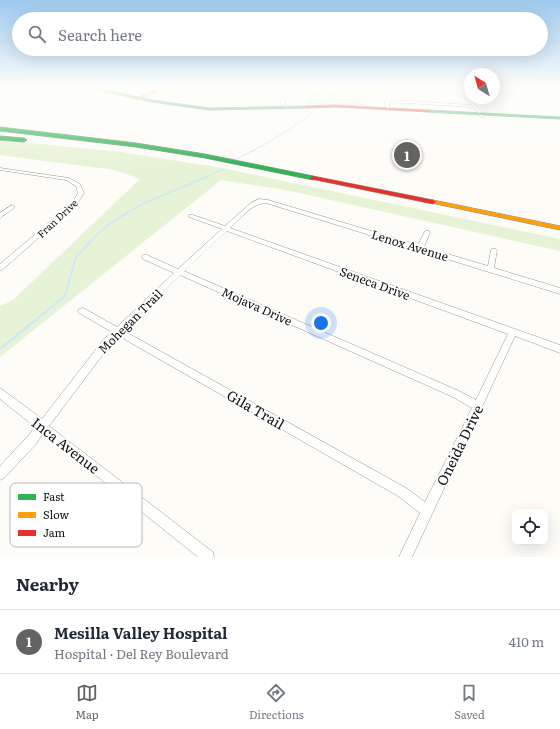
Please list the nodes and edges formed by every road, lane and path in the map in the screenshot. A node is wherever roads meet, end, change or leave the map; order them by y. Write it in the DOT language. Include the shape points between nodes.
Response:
graph roads {
  1 [pos="448,113"];
  2 [pos="459,113"];
  3 [pos="483,115"];
  4 [pos="536,118"];
  5 [pos="560,119"];
  6 [pos="0,129"];
  7 [pos="0,138"];
  8 [pos="0,170"];
  9 [pos="259,201"];
  10 [pos="12,207"];
  11 [pos="0,216"];
  12 [pos="191,216"];
  13 [pos="560,228"];
  14 [pos="226,229"];
  15 [pos="426,232"];
  16 [pos="560,236"];
  17 [pos="420,248"];
  18 [pos="494,250"];
  19 [pos="145,257"];
  20 [pos="0,268"];
  21 [pos="491,269"];
  22 [pos="179,272"];
  23 [pos="560,291"];
  24 [pos="82,311"];
  25 [pos="118,331"];
  26 [pos="513,333"];
  27 [pos="560,349"];
  28 [pos="0,393"];
  29 [pos="478,406"];
  30 [pos="43,427"];
  31 [pos="0,474"];
  32 [pos="114,483"];
  33 [pos="142,505"];
  34 [pos="427,511"];
  35 [pos="208,557"];
  36 [pos="405,557"];
  1 -- 3 [label="main road"];
  2 -- 3 [label="main road"];
  3 -- 4 [label="main road"];
  3 -- 4 [label="main road"];
  4 -- 5 [label="main road"];
  6 -- 13 [label="main road" via="205,156"];
  7 -- 16 [label="main road" via="184,158"];
  8 -- 20 [label="street, Fran Drive" via="67,179 78,185 81,193 74,204"];
  9 -- 14 [label="street, Mohegan Trail"];
  9 -- 17 [label="street, Lenox Avenue"];
  10 -- 11 [label="street"];
  12 -- 14 [label="street, Seneca Drive"];
  14 -- 22 [label="street, Mohegan Trail"];
  14 -- 26 [label="street, Seneca Drive"];
  15 -- 17 [label="street"];
  17 -- 21 [label="street, Lenox Avenue"];
  18 -- 21 [label="street"];
  19 -- 22 [label="street, Mojava Drive"];
  21 -- 23 [label="street, Lenox Avenue"];
  22 -- 25 [label="street, Mohegan Trail"];
  22 -- 29 [label="street, Mojava Drive"];
  24 -- 25 [label="street, Gila Trail"];
  25 -- 30 [label="street, Mohegan Trail" via="96,354"];
  25 -- 34 [label="street, Gila Trail" via="402,492"];
  26 -- 27 [label="street, Seneca Drive"];
  26 -- 29 [label="street, Oneida Drive"];
  28 -- 30 [label="street, Inca Avenue"];
  29 -- 34 [label="street, Oneida Drive"];
  30 -- 31 [label="street, Mohegan Trail"];
  30 -- 32 [label="street, Inca Avenue"];
  33 -- 35 [label="street, Inca Avenue"];
  34 -- 36 [label="street, Oneida Drive"];
}
